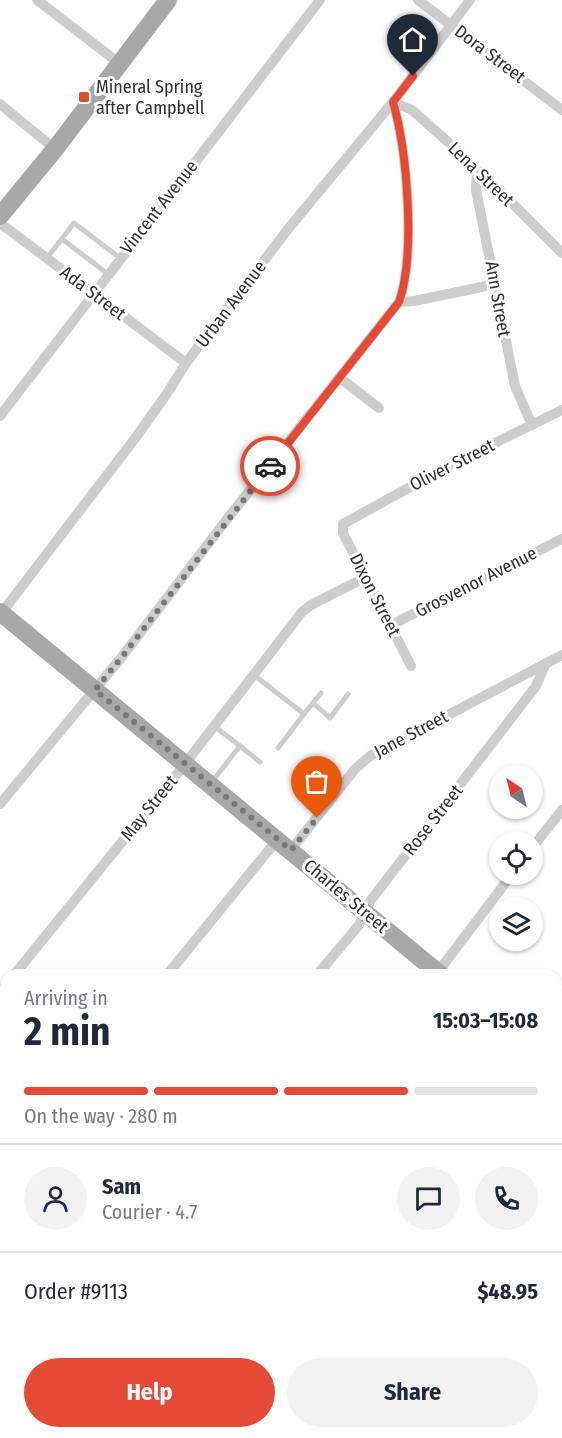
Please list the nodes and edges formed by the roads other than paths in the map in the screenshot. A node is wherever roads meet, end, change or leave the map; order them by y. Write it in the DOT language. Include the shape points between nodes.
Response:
graph roads {
  1 [pos="37,0"];
  2 [pos="168,0"];
  3 [pos="320,0"];
  4 [pos="418,0"];
  5 [pos="470,0"];
  6 [pos="451,25"];
  7 [pos="119,63"];
  8 [pos="393,102"];
  9 [pos="0,104"];
  10 [pos="562,109"];
  11 [pos="55,148"];
  12 [pos="477,171"];
  13 [pos="0,216"];
  14 [pos="0,223"];
  15 [pos="62,239"];
  16 [pos="562,253"];
  17 [pos="47,258"];
  18 [pos="120,258"];
  19 [pos="108,274"];
  20 [pos="496,284"];
  21 [pos="94,292"];
  22 [pos="399,302"];
  23 [pos="186,363"];
  24 [pos="340,378"];
  25 [pos="379,408"];
  26 [pos="562,410"];
  27 [pos="0,416"];
  28 [pos="532,425"];
  29 [pos="343,524"];
  30 [pos="562,539"];
  31 [pos="366,577"];
  32 [pos="0,614"];
  33 [pos="391,625"];
  34 [pos="562,655"];
  35 [pos="546,663"];
  36 [pos="411,666"];
  37 [pos="254,675"];
  38 [pos="95,690"];
  39 [pos="321,693"];
  40 [pos="348,694"];
  41 [pos="313,703"];
  42 [pos="303,714"];
  43 [pos="214,726"];
  44 [pos="240,746"];
  45 [pos="278,748"];
  46 [pos="260,762"];
  47 [pos="185,764"];
  48 [pos="210,784"];
  49 [pos="0,804"];
  50 [pos="562,810"];
  51 [pos="543,834"];
  52 [pos="284,845"];
  53 [pos="504,885"];
  54 [pos="366,913"];
  55 [pos="19,969"];
  56 [pos="172,969"];
  57 [pos="322,969"];
  58 [pos="434,969"];
  59 [pos="444,969"];
  1 -- 7 [label="street"];
  2 -- 7 [label="main road"];
  3 -- 18 [label="street, Vincent Avenue"];
  4 -- 6 [label="street, Dora Street"];
  5 -- 6 [label="street, Urban Avenue"];
  6 -- 8 [label="street, Urban Avenue"];
  6 -- 10 [label="street, Dora Street"];
  7 -- 11 [label="main road"];
  8 -- 12 [label="street, Lena Street" via="412,111"];
  8 -- 22 [label="street" via="408,225 407,264"];
  8 -- 23 [label="street, Urban Avenue" via="288,229"];
  9 -- 11 [label="street"];
  11 -- 13 [label="main road"];
  12 -- 16 [label="street, Lena Street"];
  12 -- 20 [label="street, Ann Street" via="476,190"];
  14 -- 17 [label="street, Ada Street"];
  15 -- 17 [label="lane"];
  15 -- 18 [label="lane" via="74,223"];
  15 -- 19 [label="lane"];
  17 -- 21 [label="street, Ada Street"];
  18 -- 19 [label="street, Vincent Avenue"];
  19 -- 21 [label="street, Vincent Avenue"];
  20 -- 22 [label="street"];
  20 -- 28 [label="street, Ann Street" via="515,386"];
  21 -- 23 [label="street, Ada Street"];
  21 -- 27 [label="street, Vincent Avenue"];
  22 -- 24 [label="street"];
  23 -- 32 [label="street, Urban Avenue" via="136,437"];
  24 -- 25 [label="street"];
  24 -- 38 [label="street"];
  26 -- 28 [label="street, Oliver Street"];
  28 -- 29 [label="street, Oliver Street"];
  29 -- 31 [label="street, Dixon Street" via="343,533"];
  30 -- 33 [label="street, Grosvenor Avenue"];
  31 -- 33 [label="street, Dixon Street"];
  31 -- 37 [label="street, May Street" via="306,608"];
  32 -- 38 [label="main road, Charles Street"];
  33 -- 36 [label="street, Dixon Street"];
  34 -- 35 [label="street, Jane Street"];
  35 -- 52 [label="street, Jane Street" via="370,756"];
  35 -- 54 [label="street, Rose Street" via="536,686 371,900"];
  37 -- 42 [label="lane"];
  37 -- 43 [label="street, May Street"];
  38 -- 47 [label="main road, Charles Street"];
  38 -- 49 [label="street"];
  39 -- 41 [label="lane"];
  40 -- 41 [label="lane" via="330,718"];
  41 -- 42 [label="lane"];
  42 -- 45 [label="lane"];
  43 -- 44 [label="lane"];
  43 -- 47 [label="street, May Street"];
  44 -- 46 [label="lane"];
  44 -- 48 [label="lane"];
  47 -- 48 [label="main road, Charles Street"];
  47 -- 55 [label="street, May Street"];
  48 -- 52 [label="main road, Charles Street"];
  50 -- 51 [label="street"];
  52 -- 54 [label="main road, Charles Street"];
  52 -- 56 [label="street, Jane Street"];
  53 -- 59 [label="street"];
  54 -- 57 [label="street, Rose Street"];
  54 -- 58 [label="main road, Charles Street"];
}
